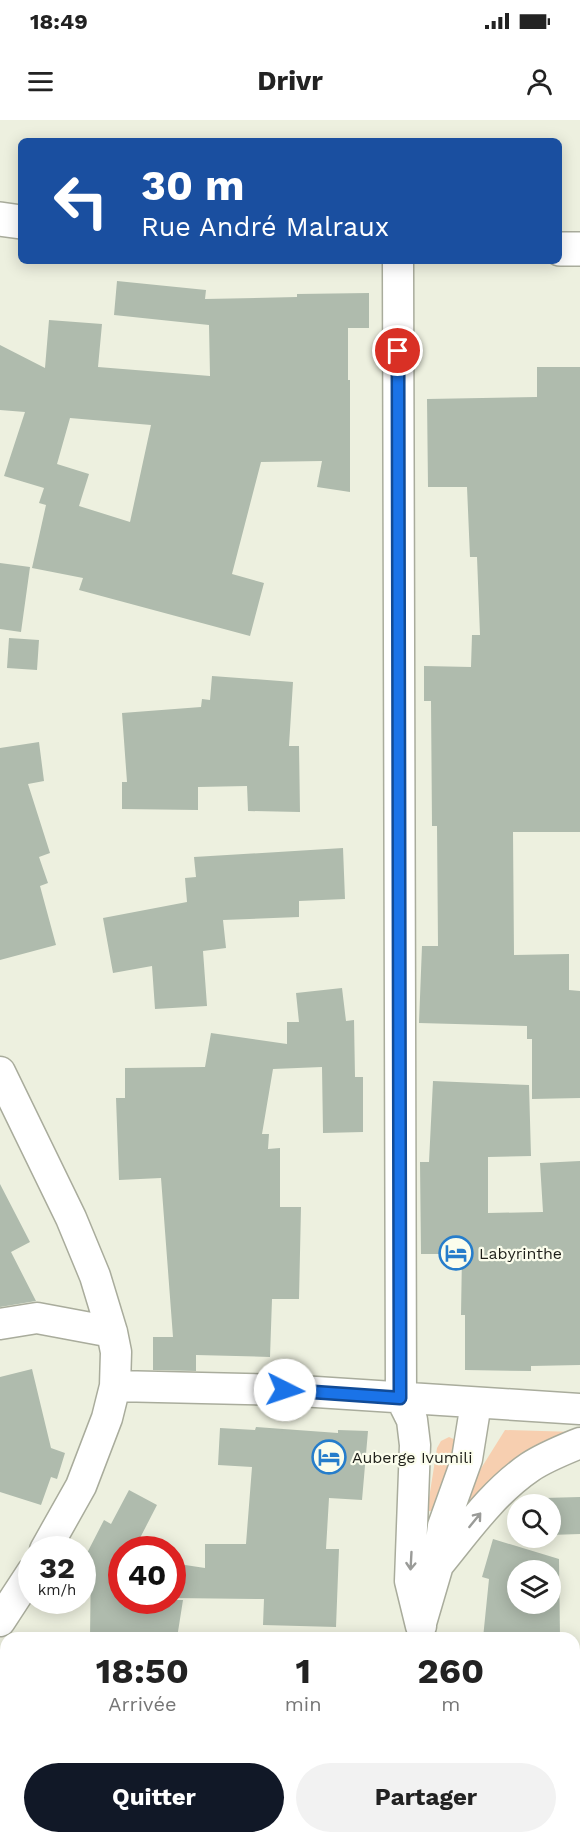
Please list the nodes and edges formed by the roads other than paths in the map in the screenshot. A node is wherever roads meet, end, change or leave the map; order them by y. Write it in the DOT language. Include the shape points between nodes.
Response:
graph roads {
  1 [pos="0,219"];
  2 [pos="18,222"];
  3 [pos="562,249"];
  4 [pos="580,249"];
  5 [pos="398,264"];
  6 [pos="0,1071"];
  7 [pos="0,1324"];
  8 [pos="112,1332"];
  9 [pos="115,1386"];
  10 [pos="400,1398"];
  11 [pos="463,1402"];
  12 [pos="580,1409"];
  13 [pos="580,1443"];
  14 [pos="415,1481"];
  15 [pos="53,1536"];
  16 [pos="438,1565"];
  17 [pos="18,1593"];
  18 [pos="0,1621"];
  19 [pos="421,1632"];
  1 -- 2 [label="main road"];
  3 -- 4 [label="main road"];
  5 -- 10 [label="street"];
  6 -- 8 [label="street" via="75,1227"];
  7 -- 8 [label="street" via="37,1318"];
  8 -- 9 [label="street"];
  9 -- 10 [label="street" via="285,1390"];
  9 -- 15 [label="street" via="81,1486"];
  10 -- 11 [label="street"];
  10 -- 14 [label="street" via="412,1420"];
  11 -- 12 [label="street"];
  11 -- 14 [label="street" via="434,1422"];
  11 -- 16 [label="street" via="467,1459 443,1526"];
  16 -- 13 [label="street, one-way" via="510,1482 530,1466"];
  14 -- 19 [label="street, one-way" via="410,1581"];
  16 -- 19 [label="street"];
  17 -- 18 [label="street"];
}
